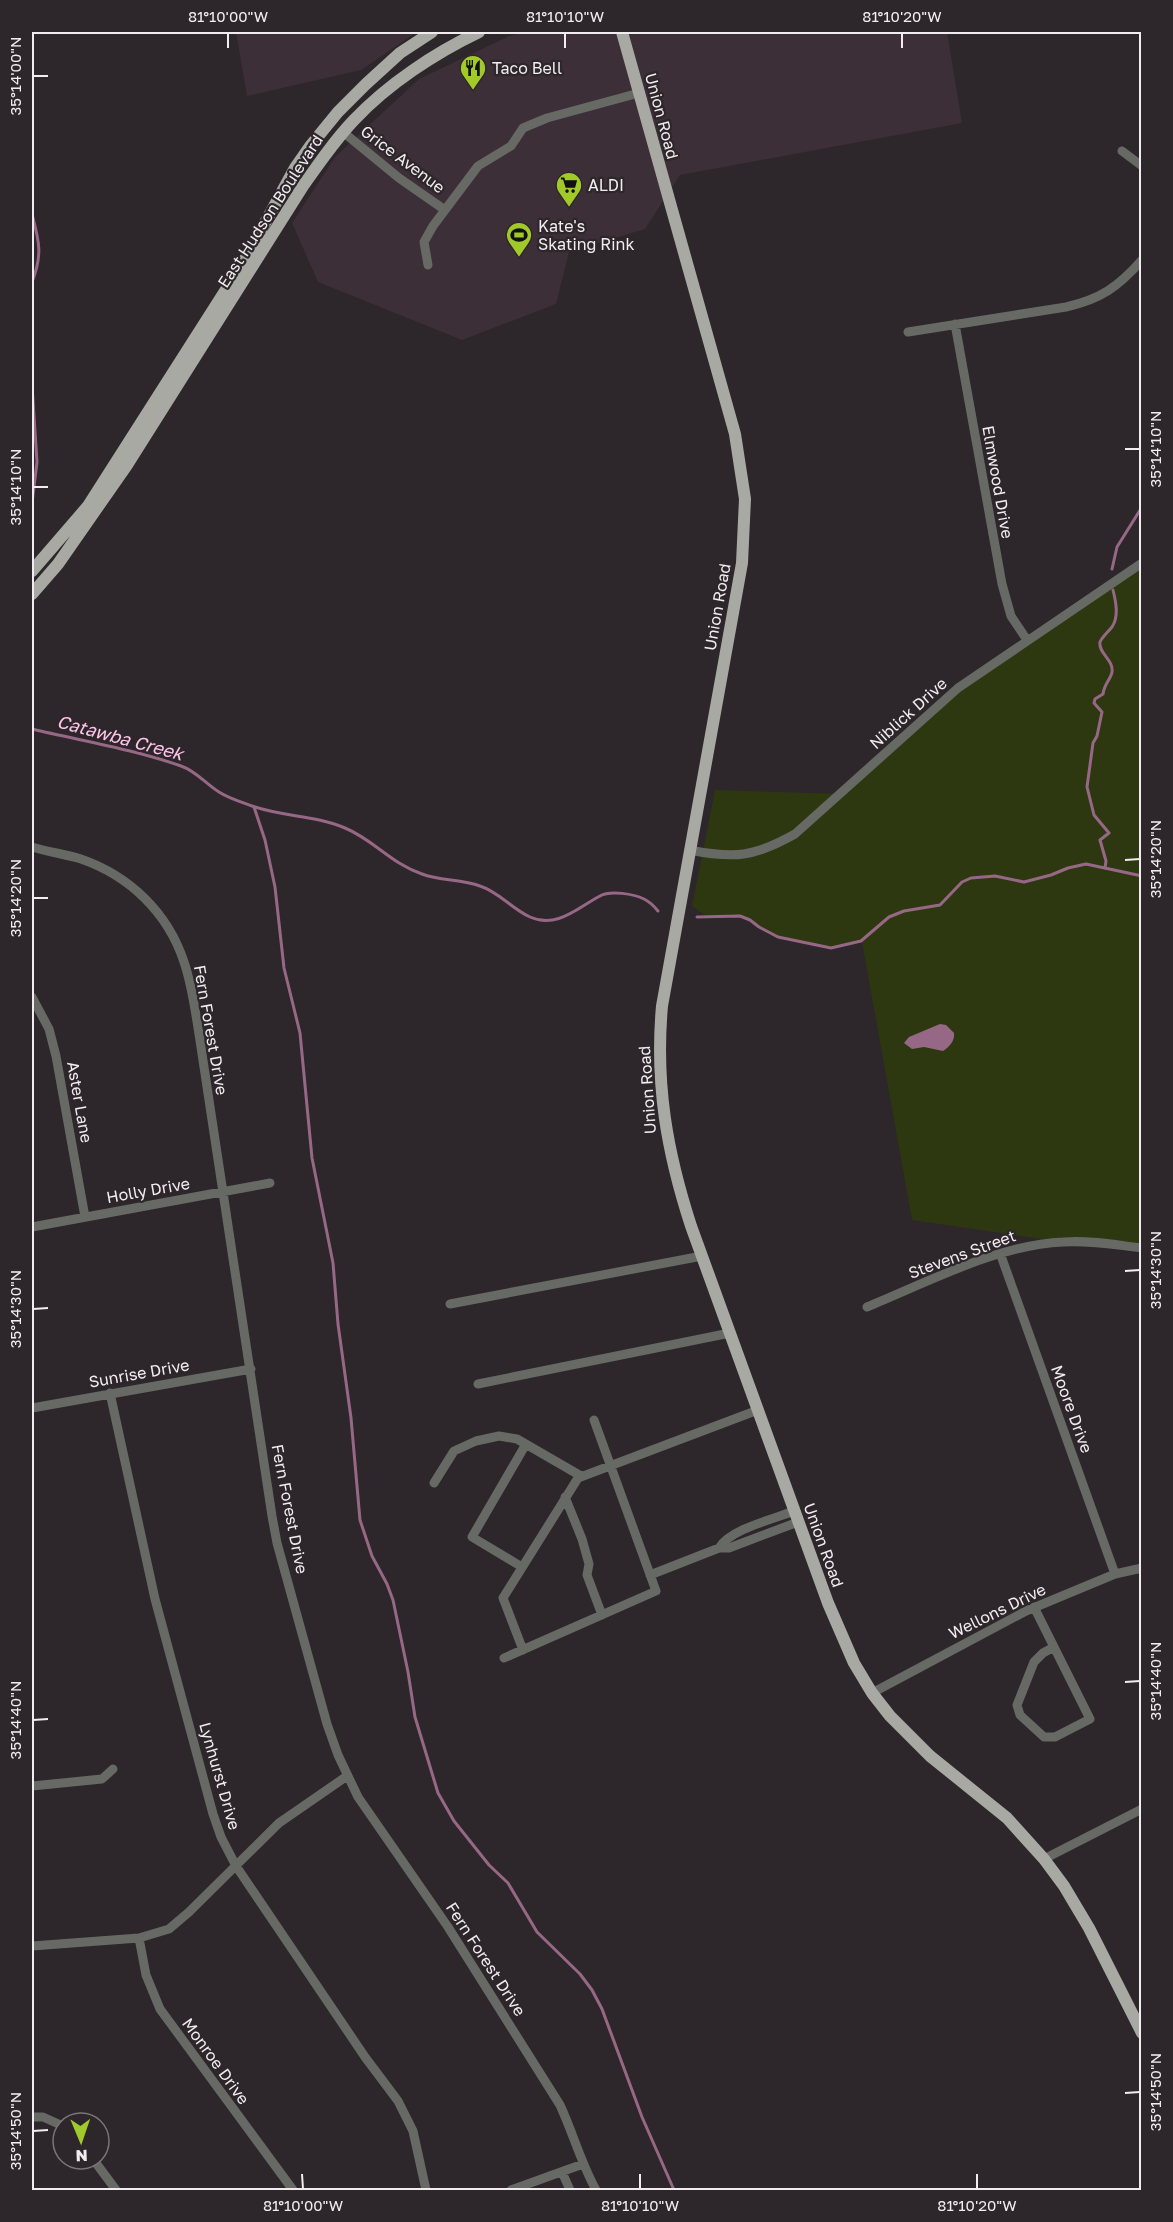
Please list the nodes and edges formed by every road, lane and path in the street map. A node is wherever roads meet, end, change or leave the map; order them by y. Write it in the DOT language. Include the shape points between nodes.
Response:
graph roads {
  1 [pos="432,32"];
  2 [pos="479,32"];
  3 [pos="622,32"];
  4 [pos="639,93"];
  5 [pos="343,132"];
  6 [pos="1122,150"];
  7 [pos="1142,166"];
  8 [pos="445,210"];
  9 [pos="1142,260"];
  10 [pos="428,265"];
  11 [pos="955,324"];
  12 [pos="908,332"];
  13 [pos="130,451"];
  14 [pos="1142,563"];
  15 [pos="32,571"];
  16 [pos="32,594"];
  17 [pos="1027,640"];
  18 [pos="32,848"];
  19 [pos="689,850"];
  20 [pos="32,997"];
  21 [pos="270,1183"];
  22 [pos="223,1192"];
  23 [pos="85,1217"];
  24 [pos="32,1227"];
  25 [pos="1142,1248"];
  26 [pos="1000,1253"];
  27 [pos="702,1256"];
  28 [pos="450,1304"];
  29 [pos="867,1307"];
  30 [pos="730,1333"];
  31 [pos="251,1369"];
  32 [pos="478,1384"];
  33 [pos="110,1393"];
  34 [pos="32,1408"];
  35 [pos="758,1410"];
  36 [pos="594,1420"];
  37 [pos="526,1444"];
  38 [pos="609,1466"];
  39 [pos="581,1476"];
  40 [pos="434,1483"];
  41 [pos="565,1497"];
  42 [pos="796,1516"];
  43 [pos="522,1567"];
  44 [pos="1142,1568"];
  45 [pos="1115,1574"];
  46 [pos="650,1575"];
  47 [pos="1034,1607"];
  48 [pos="602,1615"];
  49 [pos="1054,1647"];
  50 [pos="523,1650"];
  51 [pos="504,1658"];
  52 [pos="872,1693"];
  53 [pos="112,1769"];
  54 [pos="347,1776"];
  55 [pos="32,1786"];
  56 [pos="1142,1809"];
  57 [pos="1044,1858"];
  58 [pos="236,1866"];
  59 [pos="139,1938"];
  60 [pos="32,1946"];
  61 [pos="1142,2033"];
  62 [pos="32,2116"];
  63 [pos="51,2121"];
  64 [pos="583,2164"];
  65 [pos="102,2171"];
  66 [pos="562,2172"];
  67 [pos="116,2190"];
  68 [pos="293,2190"];
  69 [pos="426,2190"];
  70 [pos="512,2190"];
  71 [pos="570,2190"];
  72 [pos="596,2190"];
  1 -- 13 [label="main road, East Hudson Boulevard" via="400,53 366,84 310,145"];
  2 -- 5 [label="main road, East Hudson Boulevard" via="410,73 371,103"];
  3 -- 4 [label="main road, Union Road"];
  4 -- 8 [label="street" via="523,128 511,146 478,166"];
  4 -- 19 [label="main road, Union Road" via="735,434 745,499 742,563"];
  5 -- 8 [label="street, Grice Avenue"];
  5 -- 13 [label="main road, East Hudson Boulevard" via="303,186"];
  6 -- 7 [label="street"];
  8 -- 10 [label="street" via="425,238"];
  9 -- 11 [label="street" via="1111,290 1088,301"];
  11 -- 12 [label="street"];
  11 -- 17 [label="street, Elmwood Drive" via="1002,584 1011,616"];
  13 -- 15 [label="main road, East Hudson Boulevard"];
  13 -- 16 [label="main road, East Hudson Boulevard" via="58,564"];
  14 -- 17 [label="street, Niblick Drive"];
  17 -- 19 [label="street, Niblick Drive" via="958,688 795,834 772,847 733,856"];
  18 -- 22 [label="street, Fern Forest Drive" via="78,858 117,876 150,903 174,938 189,978"];
  19 -- 27 [label="main road, Union Road" via="662,1006 660,1070 669,1151"];
  20 -- 23 [label="street, Aster Lane" via="49,1029 56,1056"];
  21 -- 22 [label="street, Holly Drive"];
  22 -- 23 [label="street, Holly Drive"];
  22 -- 31 [label="street, Fern Forest Drive"];
  23 -- 24 [label="street, Holly Drive"];
  25 -- 26 [label="street, Stevens Street" via="1088,1241 1026,1246"];
  26 -- 29 [label="street, Stevens Street"];
  26 -- 45 [label="street, Moore Drive"];
  27 -- 28 [label="street"];
  27 -- 30 [label="main road, Union Road"];
  30 -- 32 [label="street"];
  30 -- 35 [label="main road, Union Road"];
  31 -- 33 [label="street, Sunrise Drive"];
  31 -- 54 [label="street, Fern Forest Drive" via="278,1543 327,1724"];
  33 -- 34 [label="street, Sunrise Drive"];
  33 -- 58 [label="street, Lynhurst Drive" via="158,1610 213,1814"];
  35 -- 38 [label="street"];
  35 -- 42 [label="main road, Union Road"];
  36 -- 38 [label="street"];
  37 -- 39 [label="street"];
  37 -- 40 [label="street" via="499,1436 469,1444 454,1451"];
  37 -- 43 [label="street" via="472,1537"];
  38 -- 39 [label="street"];
  38 -- 46 [label="street"];
  39 -- 41 [label="street"];
  41 -- 43 [label="street"];
  41 -- 48 [label="street" via="582,1539 589,1563 587,1575"];
  42 -- 46 [label="street" via="735,1534 723,1540 719,1548"];
  42 -- 52 [label="main road, Union Road" via="840,1633"];
  43 -- 50 [label="street" via="503,1598"];
  44 -- 45 [label="street, Wellons Drive"];
  45 -- 47 [label="street, Wellons Drive"];
  46 -- 48 [label="street" via="656,1591"];
  47 -- 49 [label="street"];
  47 -- 52 [label="street, Wellons Drive"];
  48 -- 50 [label="street"];
  49 -- 49 [label="street" via="1090,1719 1055,1737 1044,1737 1020,1715 1017,1706 1034,1662"];
  50 -- 51 [label="street"];
  52 -- 57 [label="main road, Union Road" via="913,1740 1007,1818"];
  53 -- 55 [label="street" via="102,1779"];
  54 -- 58 [label="street" via="279,1823"];
  54 -- 64 [label="street, Fern Forest Drive" via="549,2086 571,2128"];
  56 -- 57 [label="street"];
  57 -- 61 [label="main road, Union Road" via="1081,1913"];
  58 -- 59 [label="street" via="178,1922 163,1932"];
  58 -- 69 [label="street, Lynhurst Drive" via="398,2101 413,2131"];
  59 -- 60 [label="street"];
  59 -- 68 [label="street, Monroe Drive" via="146,1975 160,2010"];
  62 -- 63 [label="street"];
  64 -- 66 [label="street"];
  64 -- 72 [label="street, Fern Forest Drive"];
  65 -- 67 [label="street"];
  66 -- 70 [label="street"];
  66 -- 71 [label="street"];
}
